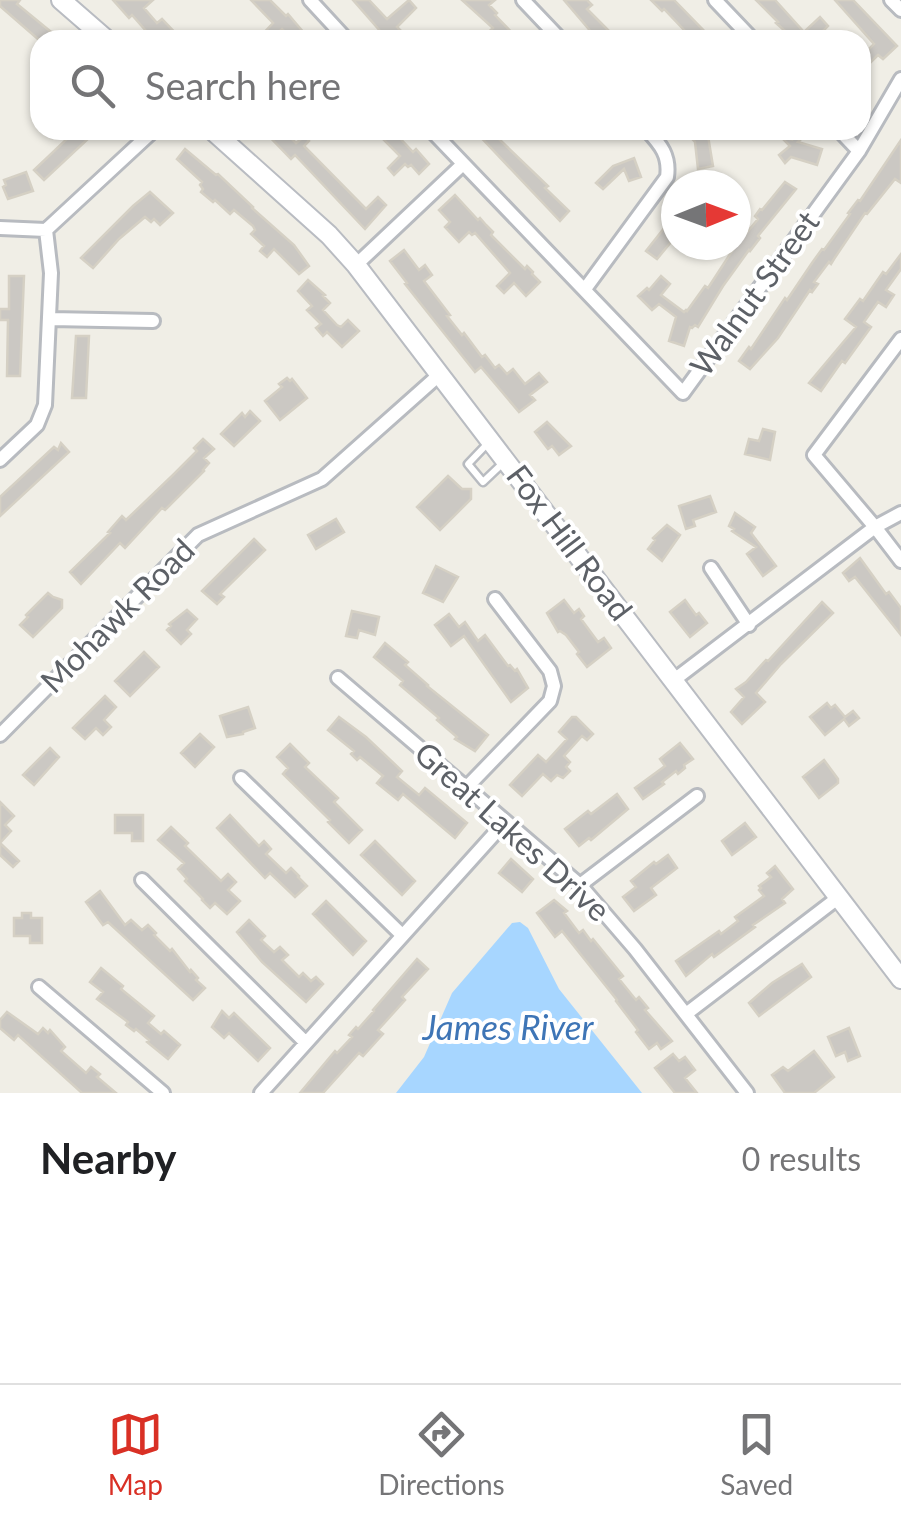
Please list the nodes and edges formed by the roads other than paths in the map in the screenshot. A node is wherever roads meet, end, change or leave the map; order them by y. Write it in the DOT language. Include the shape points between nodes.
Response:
graph roads {
  1 [pos="61,0"];
  2 [pos="310,0"];
  3 [pos="523,0"];
  4 [pos="715,0"];
  5 [pos="892,0"];
  6 [pos="901,10"];
  7 [pos="96,30"];
  8 [pos="338,30"];
  9 [pos="552,30"];
  10 [pos="744,30"];
  11 [pos="901,79"];
  12 [pos="871,130"];
  13 [pos="143,140"];
  14 [pos="223,140"];
  15 [pos="440,140"];
  16 [pos="655,140"];
  17 [pos="849,140"];
  18 [pos="865,140"];
  19 [pos="859,151"];
  20 [pos="463,164"];
  21 [pos="0,228"];
  22 [pos="46,230"];
  23 [pos="356,264"];
  24 [pos="585,289"];
  25 [pos="51,319"];
  26 [pos="152,321"];
  27 [pos="901,339"];
  28 [pos="440,375"];
  29 [pos="490,441"];
  30 [pos="0,460"];
  31 [pos="506,461"];
  32 [pos="901,513"];
  33 [pos="875,527"];
  34 [pos="901,561"];
  35 [pos="710,568"];
  36 [pos="496,598"];
  37 [pos="748,625"];
  38 [pos="338,678"];
  39 [pos="674,680"];
  40 [pos="0,735"];
  41 [pos="240,778"];
  42 [pos="467,787"];
  43 [pos="697,796"];
  44 [pos="505,822"];
  45 [pos="142,880"];
  46 [pos="580,885"];
  47 [pos="839,897"];
  48 [pos="402,935"];
  49 [pos="901,979"];
  50 [pos="40,987"];
  51 [pos="686,1014"];
  52 [pos="305,1042"];
  53 [pos="162,1093"];
  54 [pos="261,1093"];
  55 [pos="747,1093"];
  1 -- 7 [label="main road"];
  2 -- 8 [label="street"];
  3 -- 9 [label="street"];
  4 -- 10 [label="street"];
  5 -- 6 [label="street"];
  11 -- 12 [label="street, Walnut Street"];
  13 -- 22 [label="street"];
  14 -- 23 [label="main road, Fox Hill Road"];
  15 -- 20 [label="street, Walnut Street"];
  16 -- 24 [label="street" via="666,154 667,177"];
  17 -- 19 [label="street"];
  18 -- 19 [label="street, Walnut Street"];
  19 -- 24 [label="street, Walnut Street" via="683,393"];
  20 -- 23 [label="street"];
  20 -- 24 [label="street, Walnut Street"];
  21 -- 22 [label="street"];
  22 -- 25 [label="street"];
  23 -- 28 [label="main road, Fox Hill Road"];
  25 -- 26 [label="street"];
  25 -- 30 [label="street" via="46,406 37,426"];
  27 -- 33 [label="street" via="814,455"];
  28 -- 29 [label="main road, Fox Hill Road"];
  28 -- 40 [label="street, Mohawk Road" via="322,479 198,535"];
  29 -- 31 [label="main road, Fox Hill Road"];
  29 -- 31 [label="lane" via="468,464 483,482"];
  31 -- 39 [label="main road, Fox Hill Road"];
  32 -- 33 [label="street"];
  33 -- 34 [label="street"];
  33 -- 37 [label="street"];
  35 -- 37 [label="street"];
  36 -- 42 [label="street" via="554,686 550,701"];
  37 -- 39 [label="street"];
  38 -- 42 [label="street, Great Lakes Drive"];
  39 -- 47 [label="main road, Fox Hill Road"];
  41 -- 48 [label="street"];
  42 -- 44 [label="street, Great Lakes Drive"];
  43 -- 46 [label="street"];
  44 -- 46 [label="street, Great Lakes Drive"];
  44 -- 48 [label="street"];
  45 -- 52 [label="street"];
  46 -- 51 [label="street, Great Lakes Drive"];
  47 -- 49 [label="main road, Fox Hill Road"];
  47 -- 51 [label="street"];
  48 -- 52 [label="street"];
  50 -- 53 [label="street"];
  51 -- 55 [label="street, Great Lakes Drive"];
  52 -- 54 [label="street"];
}
